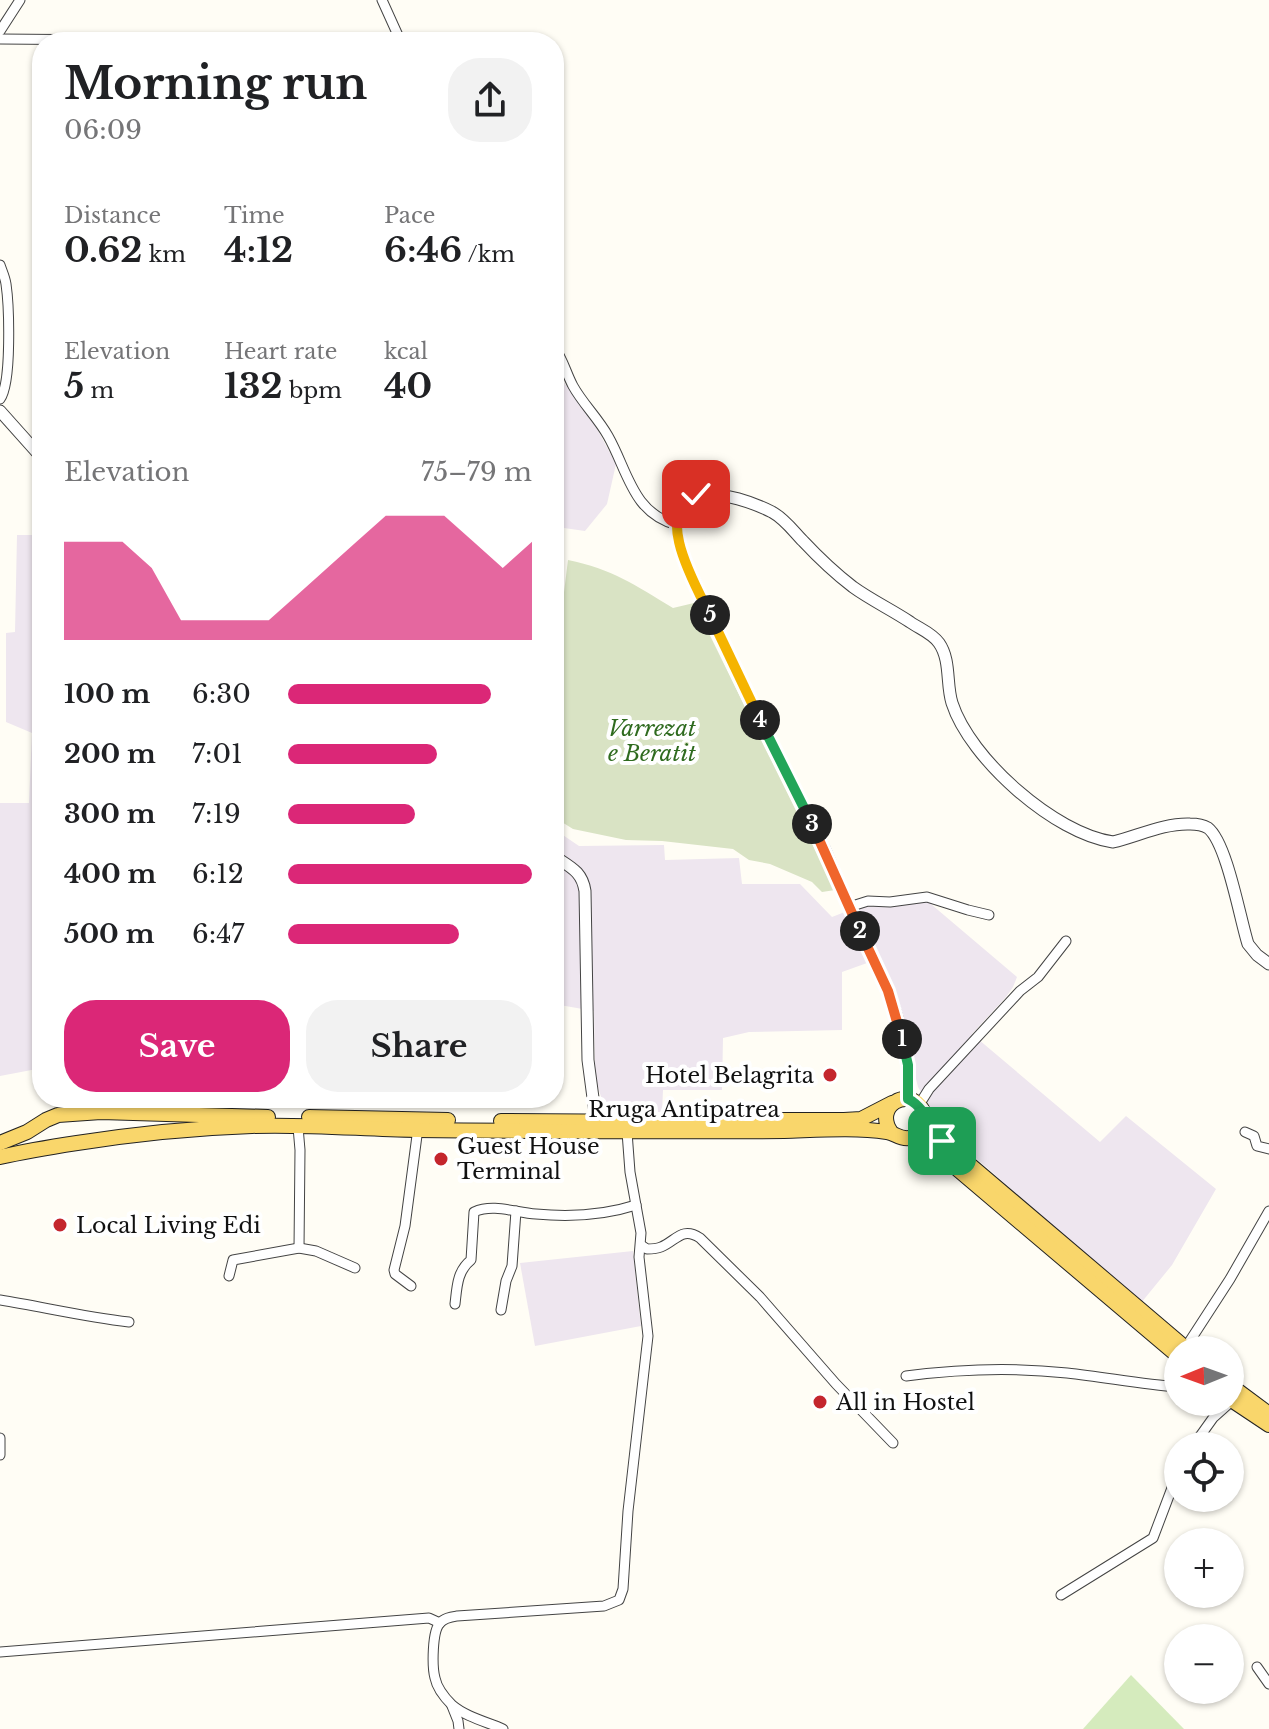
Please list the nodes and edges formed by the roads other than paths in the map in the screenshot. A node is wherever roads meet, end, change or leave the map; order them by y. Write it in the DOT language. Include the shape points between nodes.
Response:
graph roads {
  1 [pos="20,0"];
  2 [pos="382,0"];
  3 [pos="0,31"];
  4 [pos="397,32"];
  5 [pos="0,39"];
  6 [pos="32,39"];
  7 [pos="0,265"];
  8 [pos="564,365"];
  9 [pos="0,399"];
  10 [pos="0,411"];
  11 [pos="32,447"];
  12 [pos="677,525"];
  13 [pos="564,863"];
  14 [pos="849,907"];
  15 [pos="989,915"];
  16 [pos="1066,941"];
  17 [pos="1269,964"];
  18 [pos="893,1103"];
  19 [pos="917,1106"];
  20 [pos="101,1112"];
  21 [pos="46,1120"];
  22 [pos="254,1121"];
  23 [pos="418,1124"];
  24 [pos="745,1125"];
  25 [pos="598,1126"];
  26 [pos="298,1127"];
  27 [pos="627,1132"];
  28 [pos="891,1132"];
  29 [pos="1245,1132"];
  30 [pos="910,1138"];
  31 [pos="104,1139"];
  32 [pos="0,1143"];
  33 [pos="50,1148"];
  34 [pos="1269,1149"];
  35 [pos="0,1157"];
  36 [pos="636,1205"];
  37 [pos="516,1211"];
  38 [pos="1269,1211"];
  39 [pos="641,1245"];
  40 [pos="299,1248"];
  41 [pos="355,1268"];
  42 [pos="229,1276"];
  43 [pos="411,1286"];
  44 [pos="0,1300"];
  45 [pos="455,1304"];
  46 [pos="501,1310"];
  47 [pos="129,1322"];
  48 [pos="1165,1336"];
  49 [pos="1167,1336"];
  50 [pos="1194,1336"];
  51 [pos="906,1376"];
  52 [pos="1164,1385"];
  53 [pos="1244,1395"];
  54 [pos="1244,1409"];
  55 [pos="1269,1414"];
  56 [pos="1215,1416"];
  57 [pos="1269,1425"];
  58 [pos="1203,1432"];
  59 [pos="0,1438"];
  60 [pos="893,1443"];
  61 [pos="0,1455"];
  62 [pos="1164,1509"];
  63 [pos="1061,1595"];
  64 [pos="440,1623"];
  65 [pos="0,1652"];
  66 [pos="1257,1667"];
  67 [pos="1269,1684"];
  68 [pos="451,1704"];
  69 [pos="459,1729"];
  70 [pos="503,1729"];
  1 -- 3 [label="street"];
  2 -- 4 [label="street"];
  5 -- 6 [label="street"];
  7 -- 9 [label="street" via="6,281 8,335"];
  8 -- 12 [label="street" via="608,435 632,490 650,512"];
  10 -- 11 [label="street"];
  12 -- 14 [label="street" via="700,595"];
  12 -- 17 [label="street" via="681,504 696,494 724,496 771,512 853,587 930,633 946,660 952,703 963,726 1011,785 1054,818 1113,842 1178,825 1206,826 1226,861 1248,944"];
  13 -- 25 [label="street" via="583,879 585,891 588,1060"];
  14 -- 15 [label="street" via="927,897"];
  14 -- 19 [label="street" via="888,991"];
  16 -- 19 [label="street"];
  18 -- 19 [label="main road, Rruga Antipatrea" via="900,1099"];
  18 -- 24 [label="main road, Rruga Antipatrea" via="861,1119"];
  18 -- 28 [label="main road" via="885,1117"];
  19 -- 30 [label="main road" via="924,1124"];
  19 -- 49 [label="main road" via="942,1141"];
  20 -- 21 [label="main road, Rruga Antipatrea"];
  20 -- 22 [label="main road, Rruga Antipatrea"];
  20 -- 31 [label="main road"];
  21 -- 32 [label="main road, Rruga Antipatrea"];
  21 -- 33 [label="main road"];
  22 -- 23 [label="main road, Rruga Antipatrea"];
  22 -- 26 [label="main road, Rruga Antipatrea"];
  22 -- 31 [label="main road, Rruga Antipatrea"];
  23 -- 25 [label="main road, Rruga Antipatrea"];
  23 -- 26 [label="main road, Rruga Antipatrea"];
  23 -- 43 [label="street" via="394,1270"];
  24 -- 25 [label="main road, Rruga Antipatrea"];
  24 -- 27 [label="main road, Rruga Antipatrea"];
  24 -- 28 [label="main road, Rruga Antipatrea"];
  25 -- 27 [label="main road, Rruga Antipatrea"];
  26 -- 40 [label="street"];
  27 -- 36 [label="street"];
  28 -- 30 [label="main road, Rruga Antipatrea"];
  29 -- 34 [label="street" via="1254,1136 1257,1146"];
  30 -- 48 [label="main road, Rruga Antipatrea" via="936,1151"];
  31 -- 33 [label="main road, Rruga Antipatrea"];
  33 -- 35 [label="main road, Rruga Antipatrea"];
  36 -- 37 [label="street" via="576,1214"];
  36 -- 39 [label="street"];
  37 -- 45 [label="street" via="474,1212 471,1260 459,1274"];
  37 -- 46 [label="street" via="512,1266"];
  38 -- 50 [label="street"];
  39 -- 60 [label="street" via="662,1247 687,1233 700,1238"];
  39 -- 64 [label="street" via="648,1336 619,1600 604,1606 457,1616"];
  40 -- 41 [label="street"];
  40 -- 42 [label="street" via="233,1260"];
  44 -- 47 [label="street"];
  51 -- 52 [label="street" via="1009,1369"];
  53 -- 55 [label="main road"];
  54 -- 57 [label="main road"];
  56 -- 58 [label="street"];
  59 -- 61 [label="street"];
  62 -- 63 [label="street" via="1153,1538"];
  64 -- 65 [label="street" via="429,1618"];
  64 -- 68 [label="street" via="435,1630 434,1676"];
  66 -- 67 [label="street"];
  68 -- 69 [label="street"];
  68 -- 70 [label="street"];
}
